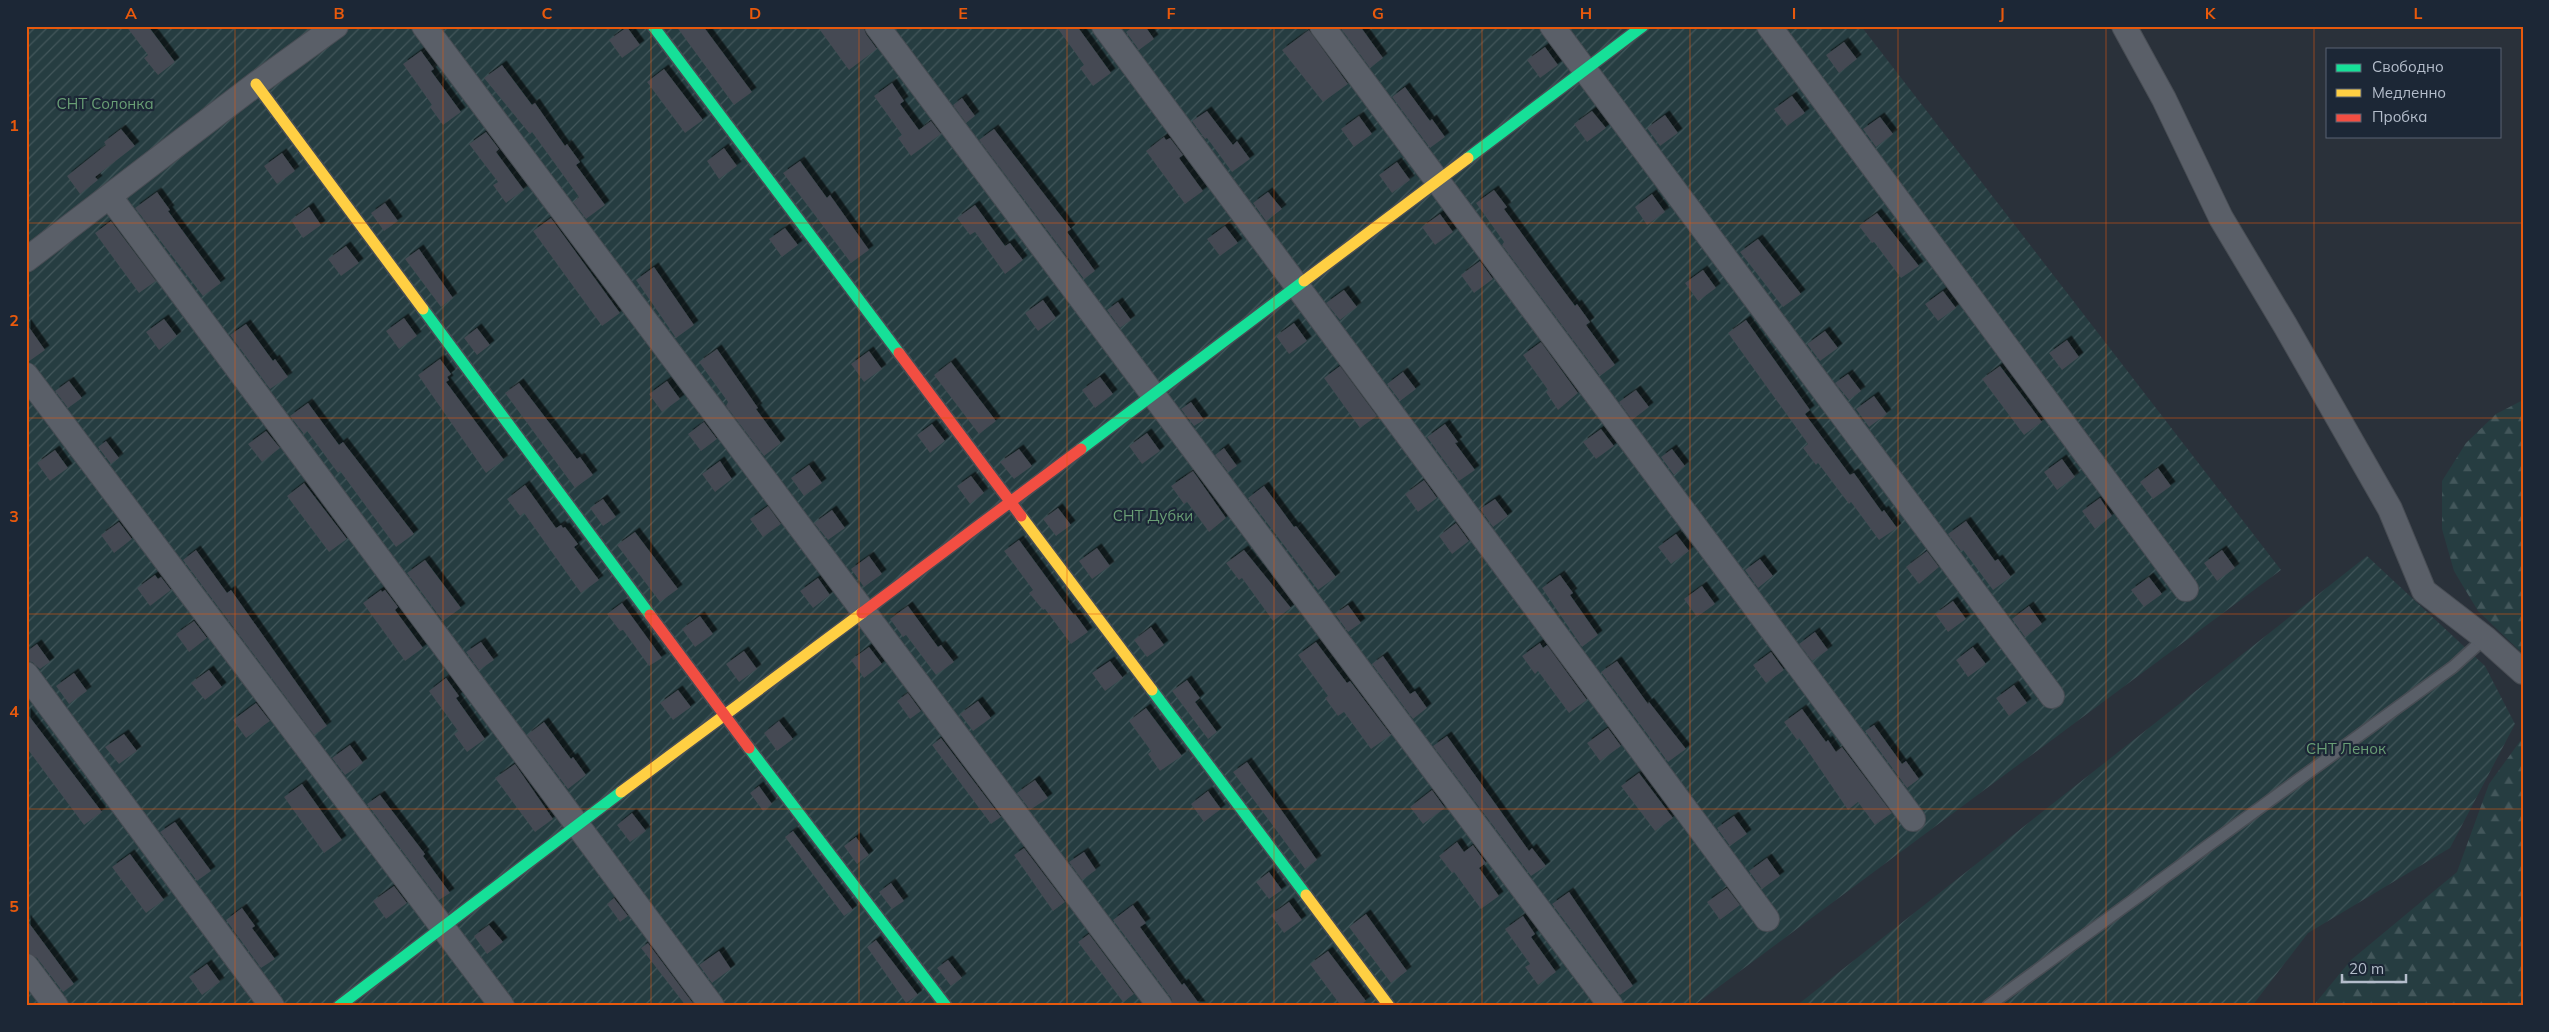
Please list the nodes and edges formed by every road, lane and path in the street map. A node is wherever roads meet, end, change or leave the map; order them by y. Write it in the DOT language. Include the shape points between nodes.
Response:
graph roads {
  1 [pos="336,26"];
  2 [pos="424,26"];
  3 [pos="653,26"];
  4 [pos="878,26"];
  5 [pos="1104,26"];
  6 [pos="1322,26"];
  7 [pos="1552,26"];
  8 [pos="1644,26"];
  9 [pos="1769,26"];
  10 [pos="2124,26"];
  11 [pos="1585,70"];
  12 [pos="256,84"];
  13 [pos="1438,180"];
  14 [pos="113,201"];
  15 [pos="26,260"];
  16 [pos="1298,285"];
  17 [pos="26,375"];
  18 [pos="1154,394"];
  19 [pos="1011,502"];
  20 [pos="2186,589"];
  21 [pos="864,611"];
  22 [pos="2484,638"];
  23 [pos="2523,672"];
  24 [pos="26,674"];
  25 [pos="2052,696"];
  26 [pos="724,715"];
  27 [pos="1912,819"];
  28 [pos="576,825"];
  29 [pos="1767,919"];
  30 [pos="443,928"];
  31 [pos="26,966"];
  32 [pos="56,1006"];
  33 [pos="272,1006"];
  34 [pos="339,1006"];
  35 [pos="502,1006"];
  36 [pos="712,1006"];
  37 [pos="946,1006"];
  38 [pos="1160,1006"];
  39 [pos="1389,1006"];
  40 [pos="1611,1006"];
  41 [pos="1988,1006"];
  1 -- 12 [label="street"];
  2 -- 21 [label="street"];
  3 -- 19 [label="street"];
  4 -- 18 [label="street"];
  5 -- 16 [label="street"];
  6 -- 13 [label="street"];
  7 -- 11 [label="street"];
  8 -- 11 [label="street"];
  9 -- 20 [label="street"];
  10 -- 22 [label="street" via="2164,99 2221,218 2390,509 2424,592"];
  11 -- 13 [label="street"];
  11 -- 25 [label="street"];
  12 -- 15 [label="street"];
  12 -- 26 [label="street"];
  13 -- 16 [label="street"];
  13 -- 27 [label="street"];
  14 -- 28 [label="street"];
  16 -- 18 [label="street"];
  16 -- 29 [label="street"];
  17 -- 30 [label="street"];
  18 -- 19 [label="street"];
  18 -- 40 [label="street"];
  19 -- 21 [label="street"];
  19 -- 39 [label="street"];
  21 -- 26 [label="street"];
  21 -- 38 [label="street"];
  22 -- 23 [label="street"];
  22 -- 41 [label="lane" via="2453,666"];
  24 -- 33 [label="street"];
  26 -- 28 [label="street"];
  26 -- 37 [label="street"];
  28 -- 30 [label="street"];
  28 -- 36 [label="street"];
  30 -- 34 [label="street"];
  30 -- 35 [label="street"];
  31 -- 32 [label="street"];
}
